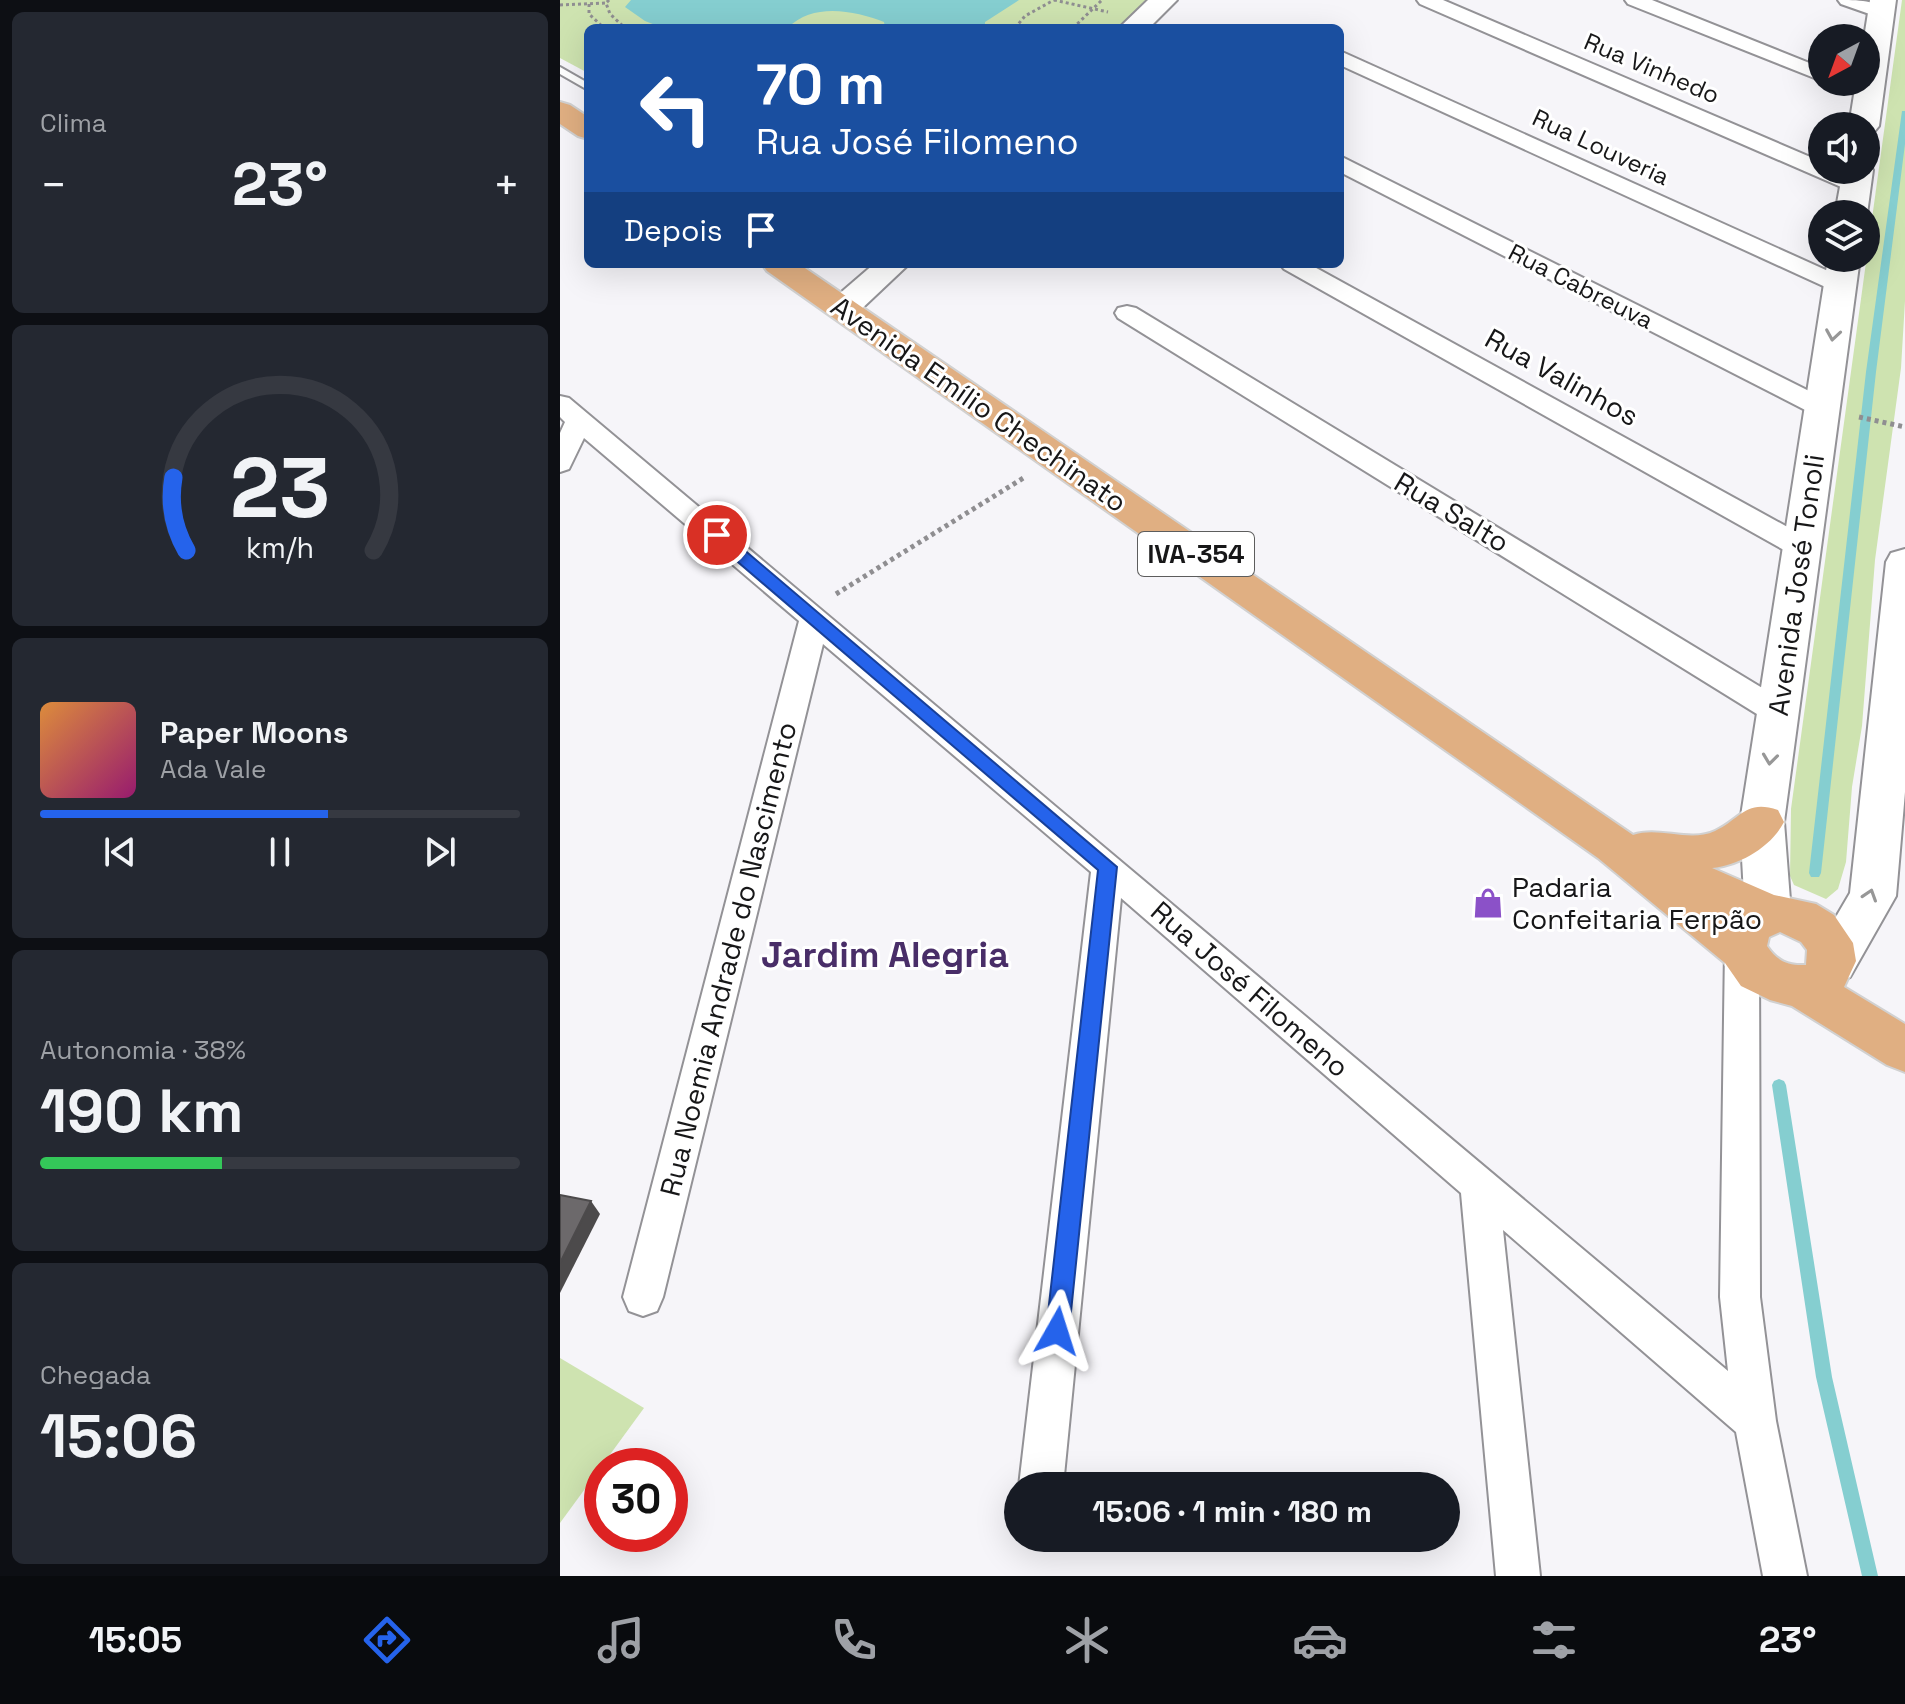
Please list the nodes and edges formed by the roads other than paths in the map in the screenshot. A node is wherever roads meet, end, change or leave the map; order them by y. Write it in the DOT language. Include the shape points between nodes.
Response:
graph roads {
  1 [pos="1164,0"];
  2 [pos="1427,0"];
  3 [pos="1635,0"];
  4 [pos="1848,0"];
  5 [pos="1882,6"];
  6 [pos="1138,24"];
  7 [pos="1344,59"];
  8 [pos="1808,69"];
  9 [pos="560,70"];
  10 [pos="584,85"];
  11 [pos="560,111"];
  12 [pos="584,127"];
  13 [pos="1344,165"];
  14 [pos="1855,190"];
  15 [pos="1808,257"];
  16 [pos="784,268"];
  17 [pos="881,268"];
  18 [pos="1299,268"];
  19 [pos="1842,272"];
  20 [pos="843,308"];
  21 [pos="1127,313"];
  22 [pos="569,412"];
  23 [pos="1839,412"];
  24 [pos="560,463"];
  25 [pos="1801,547"];
  26 [pos="1905,562"];
  27 [pos="811,616"];
  28 [pos="1776,711"];
  29 [pos="1762,822"];
  30 [pos="1614,845"];
  31 [pos="1108,867"];
  32 [pos="1755,931"];
  33 [pos="1817,975"];
  34 [pos="1905,1048"];
  35 [pos="1479,1185"];
  36 [pos="643,1297"];
  37 [pos="1755,1421"];
  38 [pos="1043,1472"];
  39 [pos="1518,1576"];
  40 [pos="1785,1576"];
  1 -- 6 [label="main road"];
  2 -- 14 [label="street, Rua Vinhedo"];
  3 -- 8 [label="street"];
  4 -- 5 [label="street"];
  7 -- 15 [label="street, Rua Louveria"];
  9 -- 10 [label="lane"];
  11 -- 12 [label="main road"];
  13 -- 23 [label="street, Rua Cabreuva"];
  16 -- 20 [label="main road, Avenida Emílio Chechinato / IVA-354"];
  17 -- 20 [label="main road"];
  18 -- 25 [label="street, Rua Valinhos"];
  19 -- 23 [label="main road, Avenida José Tonoli, one-way"];
  20 -- 30 [label="main road, Avenida Emílio Chechinato / IVA-354"];
  21 -- 28 [label="street, Rua Salto"];
  22 -- 24 [label="street"];
  22 -- 27 [label="street, Rua José Filomeno"];
  23 -- 25 [label="main road, Avenida José Tonoli"];
  25 -- 28 [label="main road, Avenida José Tonoli"];
  33 -- 26 [label="main road, one-way" via="1873,896"];
  27 -- 31 [label="street, Rua José Filomeno"];
  27 -- 36 [label="street, Rua Noemia Andrade do Nascimento"];
  28 -- 29 [label="main road, Avenida José Tonoli, one-way"];
  29 -- 30 [label="main road" via="1724,849 1680,854"];
  29 -- 32 [label="main road, Avenida José Tonoli"];
  30 -- 32 [label="main road, Avenida Emílio Chechinato / IVA-354"];
  31 -- 35 [label="street, Rua José Filomeno"];
  31 -- 38 [label="street"];
  32 -- 33 [label="main road" via="1758,972 1787,986"];
  32 -- 33 [label="main road" via="1796,916 1809,922 1828,941"];
  32 -- 37 [label="street, Avenida José Tonoli" via="1740,1297"];
  33 -- 34 [label="main road"];
  35 -- 37 [label="street, Rua José Filomeno"];
  35 -- 39 [label="street"];
  37 -- 40 [label="street, Avenida José Tonoli"];
}
